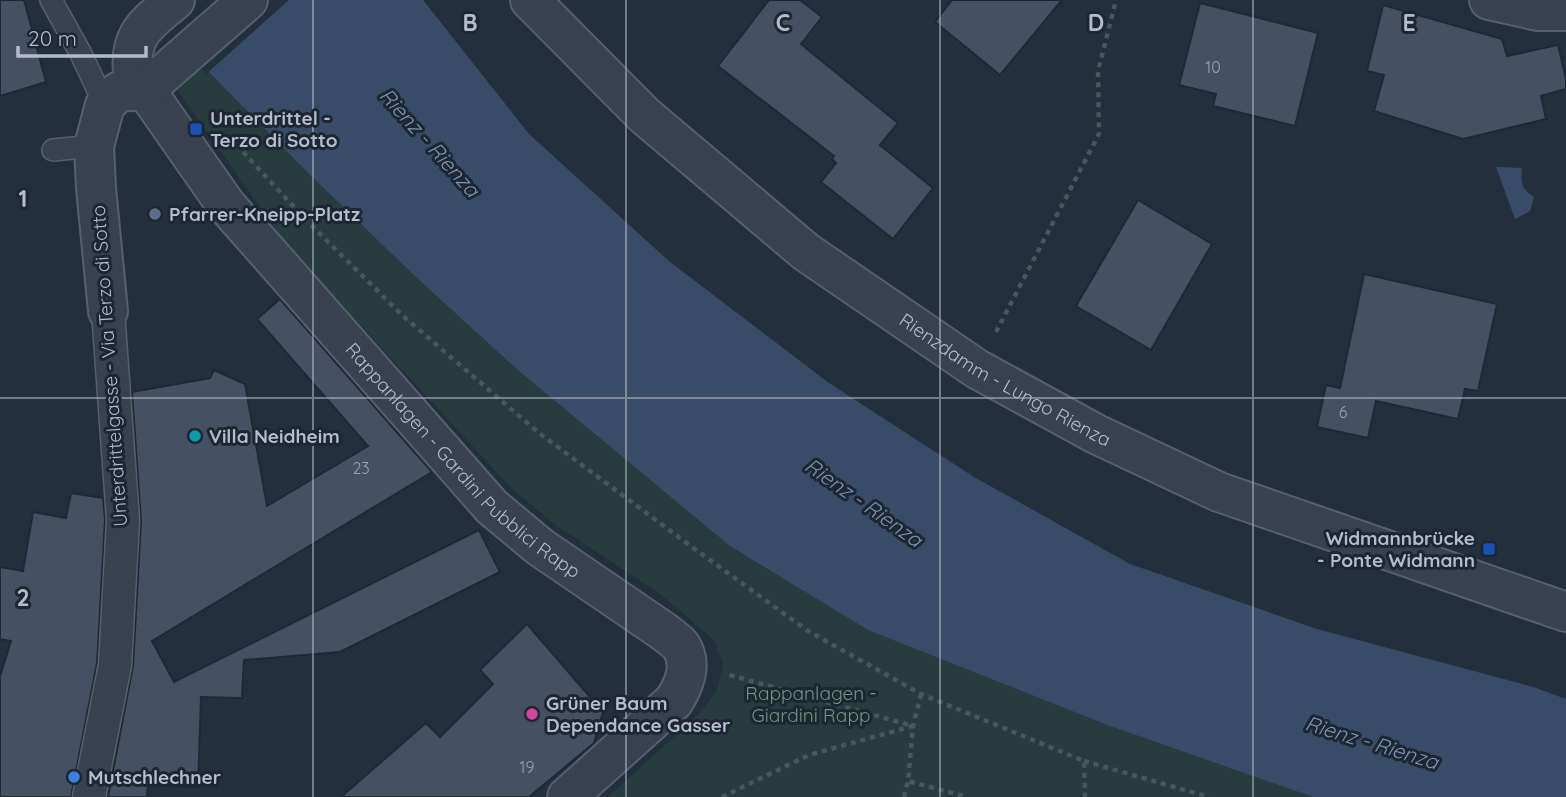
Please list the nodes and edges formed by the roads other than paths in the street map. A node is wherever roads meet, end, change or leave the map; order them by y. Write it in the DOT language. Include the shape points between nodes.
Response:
graph roads {
  1 [pos="51,0"];
  2 [pos="248,0"];
  3 [pos="530,0"];
  4 [pos="1489,0"];
  5 [pos="163,10"];
  6 [pos="1566,11"];
  7 [pos="145,90"];
  8 [pos="105,105"];
  9 [pos="94,146"];
  10 [pos="52,150"];
  11 [pos="108,311"];
  12 [pos="1566,612"];
  13 [pos="89,797"];
  14 [pos="567,797"];
  1 -- 8 [label="lane"];
  2 -- 7 [label="street"];
  3 -- 12 [label="street, Rienzdamm - Lungo Rienza" via="644,115 806,252 976,369 1096,435 1219,492"];
  4 -- 6 [label="street" via="1538,11"];
  5 -- 7 [label="street, Rappanlagen - Gardini Pubblici Rapp" via="140,32 131,53 134,72"];
  7 -- 8 [label="street" via="118,92"];
  7 -- 14 [label="street, Rappanlagen - Gardini Pubblici Rapp" via="226,205 492,507 540,547 681,646 687,664 684,685 674,701"];
  8 -- 9 [label="street, Unterdrittelgasse - Via Terzo di Sotto"];
  9 -- 10 [label="lane"];
  9 -- 11 [label="street, Unterdrittelgasse - Via Terzo di Sotto"];
  11 -- 13 [label="street, Unterdrittelgasse - Via Terzo di Sotto" via="123,520 115,665"];
}
